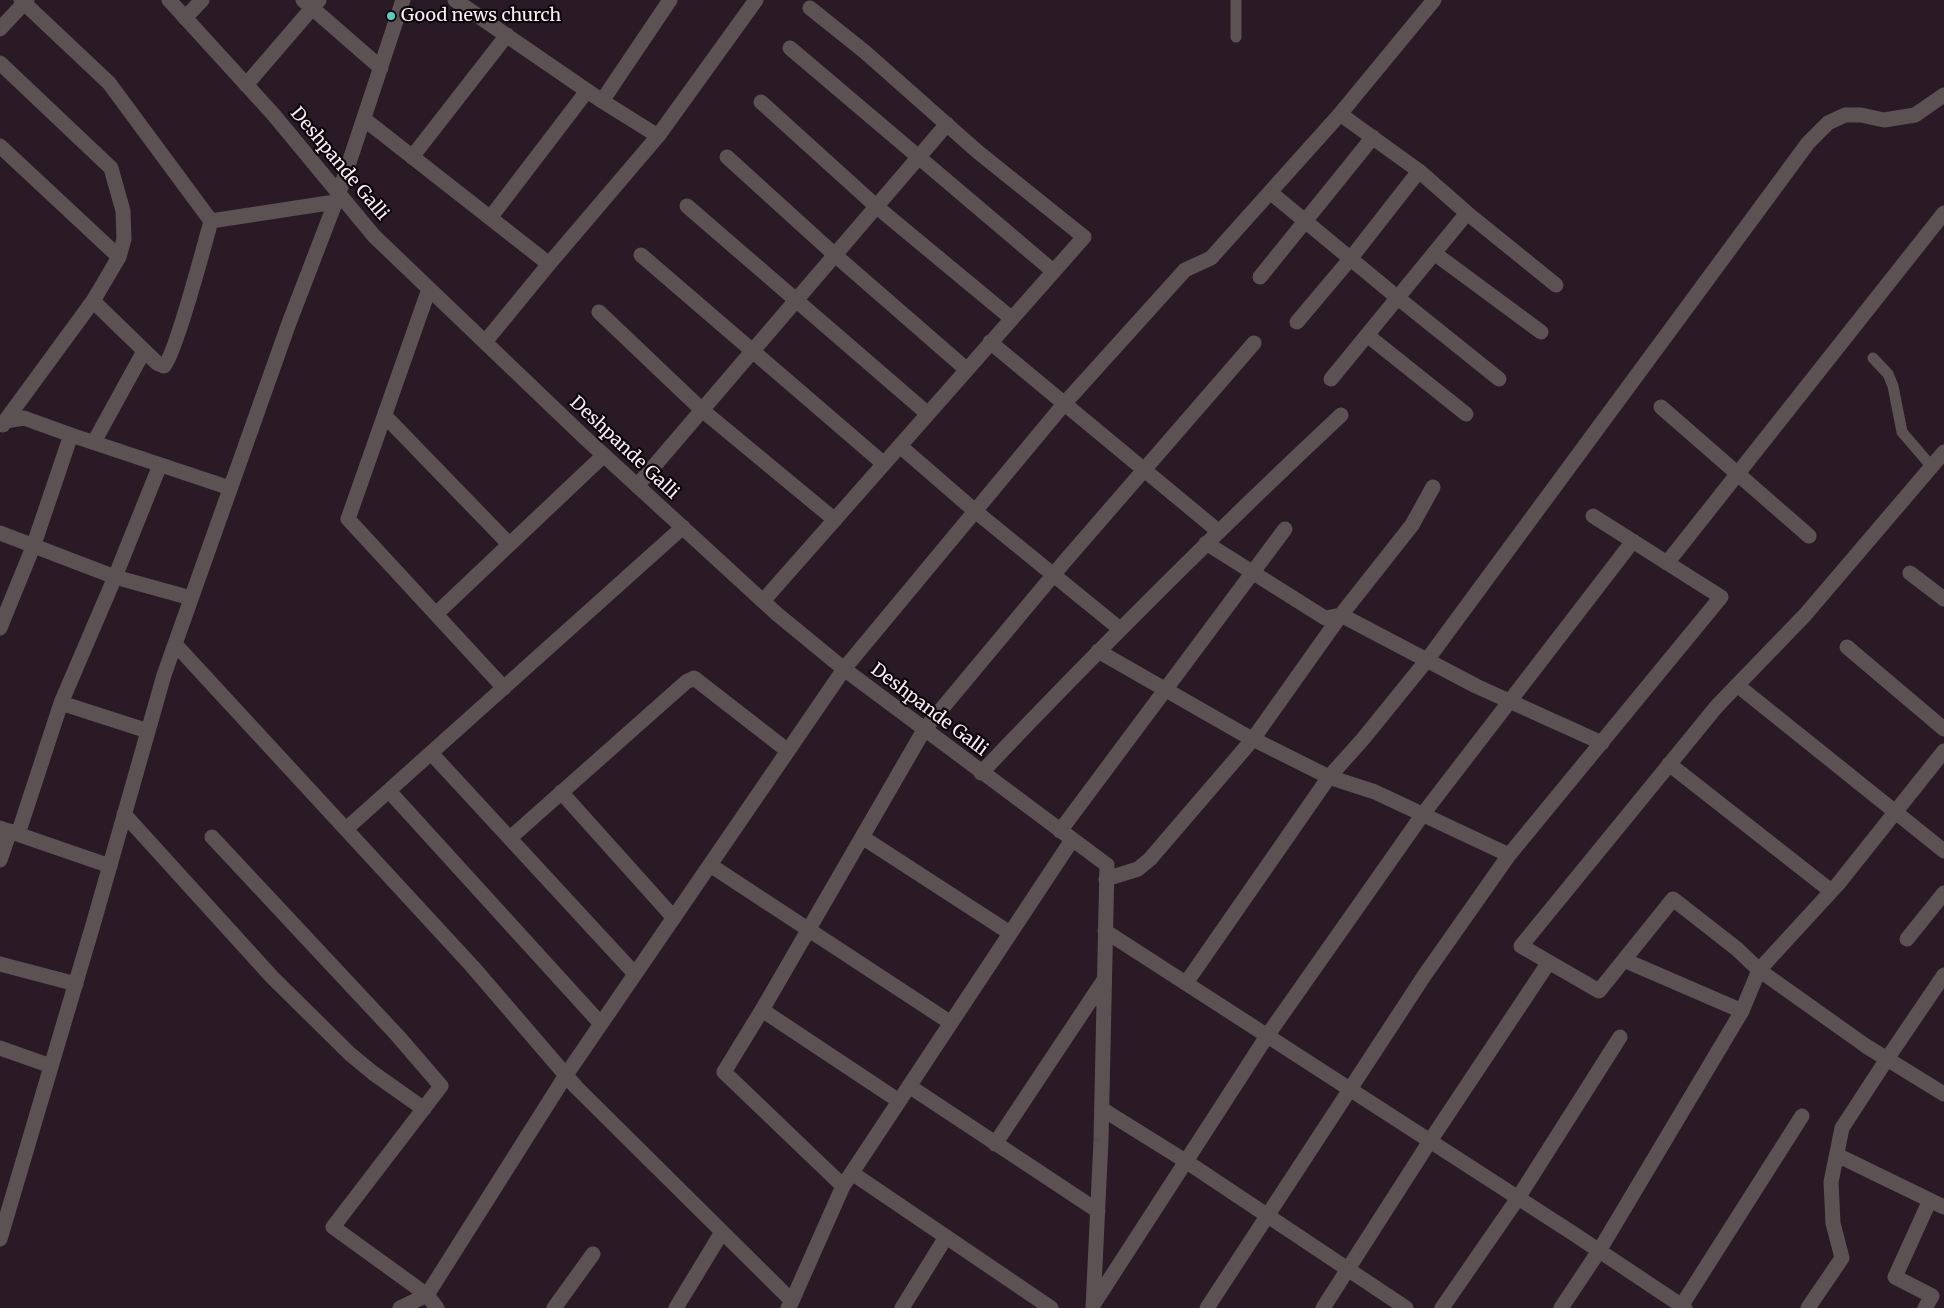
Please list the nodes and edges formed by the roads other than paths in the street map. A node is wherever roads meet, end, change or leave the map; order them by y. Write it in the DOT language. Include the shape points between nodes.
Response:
graph roads {
  1 [pos="169,0"];
  2 [pos="202,0"];
  3 [pos="403,0"];
  4 [pos="455,0"];
  5 [pos="670,0"];
  6 [pos="756,0"];
  7 [pos="1236,0"];
  8 [pos="1434,0"];
  9 [pos="24,1"];
  10 [pos="311,3"];
  11 [pos="810,8"];
  12 [pos="185,18"];
  13 [pos="0,29"];
  14 [pos="507,35"];
  15 [pos="1236,36"];
  16 [pos="790,48"];
  17 [pos="0,63"];
  18 [pos="381,68"];
  19 [pos="246,85"];
  20 [pos="588,91"];
  21 [pos="1944,95"];
  22 [pos="602,100"];
  23 [pos="760,102"];
  24 [pos="1340,114"];
  25 [pos="364,119"];
  26 [pos="947,124"];
  27 [pos="658,136"];
  28 [pos="1373,137"];
  29 [pos="0,146"];
  30 [pos="412,157"];
  31 [pos="726,157"];
  32 [pos="919,157"];
  33 [pos="1420,171"];
  34 [pos="1270,192"];
  35 [pos="337,198"];
  36 [pos="687,206"];
  37 [pos="876,206"];
  38 [pos="1467,213"];
  39 [pos="1944,213"];
  40 [pos="490,218"];
  41 [pos="1304,220"];
  42 [pos="211,221"];
  43 [pos="1434,253"];
  44 [pos="641,255"];
  45 [pos="835,255"];
  46 [pos="119,257"];
  47 [pos="1351,258"];
  48 [pos="549,264"];
  49 [pos="1053,271"];
  50 [pos="1260,277"];
  51 [pos="1556,285"];
  52 [pos="429,289"];
  53 [pos="1398,298"];
  54 [pos="796,300"];
  55 [pos="92,301"];
  56 [pos="599,312"];
  57 [pos="1011,318"];
  58 [pos="1297,322"];
  59 [pos="1541,332"];
  60 [pos="1367,336"];
  61 [pos="485,342"];
  62 [pos="990,342"];
  63 [pos="1254,342"];
  64 [pos="144,351"];
  65 [pos="752,351"];
  66 [pos="1873,358"];
  67 [pos="966,369"];
  68 [pos="1499,378"];
  69 [pos="1331,379"];
  70 [pos="1064,404"];
  71 [pos="1661,407"];
  72 [pos="702,410"];
  73 [pos="928,414"];
  74 [pos="1466,414"];
  75 [pos="1341,415"];
  76 [pos="385,416"];
  77 [pos="2,426"];
  78 [pos="71,435"];
  79 [pos="94,442"];
  80 [pos="900,446"];
  81 [pos="604,455"];
  82 [pos="1943,455"];
  83 [pos="884,464"];
  84 [pos="160,465"];
  85 [pos="1932,467"];
  86 [pos="1144,470"];
  87 [pos="1737,474"];
  88 [pos="637,486"];
  89 [pos="1433,487"];
  90 [pos="230,488"];
  91 [pos="975,511"];
  92 [pos="1593,516"];
  93 [pos="834,520"];
  94 [pos="683,527"];
  95 [pos="1285,529"];
  96 [pos="1218,531"];
  97 [pos="0,533"];
  98 [pos="1809,536"];
  99 [pos="1633,541"];
  100 [pos="1206,543"];
  101 [pos="509,544"];
  102 [pos="33,547"];
  103 [pos="1667,562"];
  104 [pos="1253,572"];
  105 [pos="1910,573"];
  106 [pos="1054,575"];
  107 [pos="115,577"];
  108 [pos="191,598"];
  109 [pos="1944,599"];
  110 [pos="763,601"];
  111 [pos="436,614"];
  112 [pos="1342,615"];
  113 [pos="0,628"];
  114 [pos="1120,629"];
  115 [pos="175,644"];
  116 [pos="1847,647"];
  117 [pos="1098,651"];
  118 [pos="1427,660"];
  119 [pos="844,669"];
  120 [pos="1737,685"];
  121 [pos="504,688"];
  122 [pos="1165,690"];
  123 [pos="1510,701"];
  124 [pos="61,703"];
  125 [pos="1944,729"];
  126 [pos="924,730"];
  127 [pos="148,731"];
  128 [pos="1253,739"];
  129 [pos="1602,743"];
  130 [pos="788,751"];
  131 [pos="1944,751"];
  132 [pos="431,753"];
  133 [pos="1669,764"];
  134 [pos="982,773"];
  135 [pos="1329,777"];
  136 [pos="389,791"];
  137 [pos="561,792"];
  138 [pos="1895,812"];
  139 [pos="124,814"];
  140 [pos="1422,814"];
  141 [pos="346,829"];
  142 [pos="9,831"];
  143 [pos="1066,835"];
  144 [pos="212,837"];
  145 [pos="862,837"];
  146 [pos="510,838"];
  147 [pos="1944,851"];
  148 [pos="1509,855"];
  149 [pos="0,860"];
  150 [pos="710,865"];
  151 [pos="110,866"];
  152 [pos="1106,872"];
  153 [pos="1831,891"];
  154 [pos="1944,894"];
  155 [pos="674,918"];
  156 [pos="809,929"];
  157 [pos="1105,931"];
  158 [pos="1010,933"];
  159 [pos="1907,939"];
  160 [pos="1624,960"];
  161 [pos="1548,962"];
  162 [pos="0,964"];
  163 [pos="1759,970"];
  164 [pos="636,974"];
  165 [pos="1944,975"];
  166 [pos="1104,980"];
  167 [pos="1186,983"];
  168 [pos="76,984"];
  169 [pos="762,1010"];
  170 [pos="1742,1012"];
  171 [pos="951,1023"];
  172 [pos="601,1024"];
  173 [pos="1267,1036"];
  174 [pos="1620,1038"];
  175 [pos="0,1048"];
  176 [pos="1887,1059"];
  177 [pos="51,1066"];
  178 [pos="566,1075"];
  179 [pos="909,1086"];
  180 [pos="1351,1090"];
  181 [pos="1944,1094"];
  182 [pos="899,1101"];
  183 [pos="424,1109"];
  184 [pos="1102,1109"];
  185 [pos="1802,1116"];
  186 [pos="1430,1141"];
  187 [pos="995,1144"];
  188 [pos="1837,1155"];
  189 [pos="1187,1162"];
  190 [pos="847,1179"];
  191 [pos="1518,1198"];
  192 [pos="1930,1200"];
  193 [pos="1944,1207"];
  194 [pos="1098,1211"];
  195 [pos="1268,1216"];
  196 [pos="722,1232"];
  197 [pos="946,1237"];
  198 [pos="0,1239"];
  199 [pos="1599,1251"];
  200 [pos="593,1254"];
  201 [pos="1348,1270"];
  202 [pos="426,1295"];
  203 [pos="790,1305"];
  204 [pos="1093,1307"];
  205 [pos="1682,1307"];
  206 [pos="400,1308"];
  207 [pos="437,1308"];
  208 [pos="554,1308"];
  209 [pos="676,1308"];
  210 [pos="902,1308"];
  211 [pos="1051,1308"];
  212 [pos="1207,1308"];
  213 [pos="1323,1308"];
  214 [pos="1406,1308"];
  215 [pos="1442,1308"];
  216 [pos="1561,1308"];
  217 [pos="1808,1308"];
  218 [pos="1925,1308"];
  1 -- 12 [label="street, Deshpande Galli"];
  2 -- 12 [label="street"];
  3 -- 18 [label="street"];
  4 -- 14 [label="street"];
  5 -- 22 [label="street"];
  6 -- 27 [label="street"];
  7 -- 15 [label="lane"];
  8 -- 24 [label="street"];
  9 -- 13 [label="street"];
  9 -- 42 [label="street" via="109,83"];
  10 -- 18 [label="street"];
  10 -- 19 [label="street"];
  11 -- 26 [label="street"];
  12 -- 19 [label="street, Deshpande Galli"];
  14 -- 20 [label="street"];
  14 -- 30 [label="street"];
  16 -- 32 [label="street"];
  17 -- 46 [label="street" via="111,168 123,211 124,239"];
  18 -- 25 [label="street"];
  19 -- 35 [label="street, Deshpande Galli"];
  20 -- 22 [label="street"];
  20 -- 40 [label="street"];
  21 -- 118 [label="street" via="1915,115 1884,120 1844,115 1828,123 1808,143"];
  22 -- 27 [label="street"];
  23 -- 37 [label="street"];
  24 -- 28 [label="street"];
  24 -- 34 [label="street"];
  25 -- 30 [label="street"];
  25 -- 35 [label="street"];
  26 -- 32 [label="street"];
  26 -- 49 [label="street" via="1084,237"];
  27 -- 48 [label="street"];
  28 -- 33 [label="street"];
  28 -- 41 [label="street"];
  29 -- 46 [label="street"];
  30 -- 40 [label="street"];
  31 -- 45 [label="street"];
  32 -- 37 [label="street"];
  32 -- 49 [label="street"];
  33 -- 38 [label="street"];
  33 -- 47 [label="street"];
  34 -- 41 [label="street"];
  34 -- 70 [label="street" via="1212,258 1185,270"];
  35 -- 42 [label="street"];
  35 -- 52 [label="street, Deshpande Galli"];
  35 -- 90 [label="street" via="288,323"];
  36 -- 54 [label="street"];
  37 -- 45 [label="street"];
  37 -- 57 [label="street"];
  38 -- 43 [label="street"];
  38 -- 51 [label="street"];
  39 -- 87 [label="street"];
  40 -- 48 [label="street"];
  41 -- 47 [label="street"];
  41 -- 50 [label="street"];
  42 -- 64 [label="street" via="167,363 161,366"];
  43 -- 53 [label="street"];
  43 -- 59 [label="street"];
  44 -- 65 [label="street"];
  45 -- 54 [label="street"];
  45 -- 67 [label="street"];
  46 -- 55 [label="street"];
  47 -- 53 [label="street"];
  47 -- 58 [label="street"];
  48 -- 61 [label="street"];
  49 -- 57 [label="street"];
  52 -- 61 [label="street, Deshpande Galli"];
  52 -- 76 [label="street"];
  53 -- 60 [label="street"];
  53 -- 68 [label="street"];
  54 -- 65 [label="street"];
  54 -- 73 [label="street"];
  55 -- 64 [label="street"];
  55 -- 77 [label="street"];
  56 -- 72 [label="street"];
  57 -- 62 [label="street"];
  60 -- 69 [label="street"];
  60 -- 74 [label="street"];
  61 -- 81 [label="street, Deshpande Galli"];
  62 -- 67 [label="street"];
  62 -- 70 [label="street"];
  63 -- 86 [label="street"];
  64 -- 79 [label="street"];
  65 -- 72 [label="street"];
  65 -- 83 [label="street"];
  66 -- 85 [label="lane" via="1888,374 1902,432"];
  67 -- 73 [label="street"];
  70 -- 86 [label="street"];
  70 -- 91 [label="street"];
  71 -- 87 [label="street"];
  72 -- 88 [label="street"];
  72 -- 93 [label="street"];
  73 -- 80 [label="street"];
  75 -- 96 [label="street"];
  76 -- 101 [label="street"];
  76 -- 111 [label="street" via="348,519"];
  77 -- 78 [label="street" via="24,418"];
  78 -- 79 [label="street"];
  78 -- 102 [label="street"];
  79 -- 84 [label="street"];
  80 -- 83 [label="street"];
  80 -- 91 [label="street"];
  81 -- 88 [label="street, Deshpande Galli"];
  81 -- 101 [label="street"];
  82 -- 85 [label="street"];
  83 -- 93 [label="street"];
  84 -- 90 [label="street"];
  84 -- 107 [label="street"];
  85 -- 120 [label="street" via="1804,615"];
  86 -- 96 [label="street"];
  86 -- 106 [label="street"];
  87 -- 98 [label="street"];
  87 -- 103 [label="street"];
  88 -- 94 [label="street, Deshpande Galli"];
  89 -- 112 [label="street" via="1412,525"];
  90 -- 108 [label="street"];
  91 -- 106 [label="street"];
  91 -- 119 [label="street"];
  92 -- 99 [label="street"];
  93 -- 110 [label="street"];
  94 -- 110 [label="street, Deshpande Galli"];
  94 -- 121 [label="street"];
  95 -- 104 [label="street"];
  96 -- 100 [label="street"];
  97 -- 102 [label="street"];
  99 -- 103 [label="street"];
  99 -- 123 [label="street"];
  100 -- 104 [label="street"];
  100 -- 114 [label="street"];
  101 -- 111 [label="street"];
  102 -- 107 [label="street"];
  102 -- 113 [label="street"];
  103 -- 129 [label="street" via="1721,597"];
  104 -- 112 [label="street" via="1325,618"];
  104 -- 122 [label="street"];
  105 -- 109 [label="street"];
  106 -- 114 [label="street"];
  106 -- 126 [label="street"];
  107 -- 108 [label="street"];
  107 -- 124 [label="street"];
  108 -- 115 [label="street"];
  110 -- 119 [label="street, Deshpande Galli"];
  111 -- 121 [label="street"];
  112 -- 118 [label="street"];
  112 -- 128 [label="street"];
  114 -- 117 [label="street"];
  115 -- 127 [label="street"];
  115 -- 141 [label="street"];
  116 -- 125 [label="street"];
  117 -- 122 [label="street"];
  117 -- 134 [label="street"];
  118 -- 123 [label="street"];
  118 -- 135 [label="street"];
  119 -- 126 [label="street, Deshpande Galli"];
  119 -- 130 [label="street"];
  120 -- 133 [label="street"];
  120 -- 138 [label="street"];
  121 -- 132 [label="street"];
  122 -- 128 [label="street"];
  122 -- 143 [label="street"];
  123 -- 129 [label="street"];
  123 -- 140 [label="street"];
  124 -- 127 [label="street"];
  124 -- 142 [label="street"];
  126 -- 134 [label="street, Deshpande Galli"];
  126 -- 145 [label="street"];
  127 -- 139 [label="street"];
  128 -- 135 [label="street"];
  128 -- 152 [label="street" via="1150,859 1138,869"];
  129 -- 148 [label="street"];
  130 -- 137 [label="street" via="694,678"];
  130 -- 150 [label="street"];
  131 -- 138 [label="street"];
  132 -- 136 [label="street"];
  132 -- 146 [label="street"];
  133 -- 153 [label="street"];
  133 -- 161 [label="street" via="1521,946"];
  134 -- 143 [label="street, Deshpande Galli"];
  135 -- 140 [label="street" via="1375,792"];
  135 -- 167 [label="street"];
  136 -- 141 [label="street"];
  136 -- 172 [label="street"];
  137 -- 146 [label="street"];
  137 -- 155 [label="street"];
  138 -- 147 [label="street"];
  138 -- 153 [label="street"];
  139 -- 151 [label="street"];
  139 -- 183 [label="street" via="272,977 350,1054"];
  140 -- 148 [label="street"];
  140 -- 173 [label="street"];
  141 -- 178 [label="street" via="472,966"];
  142 -- 149 [label="street"];
  142 -- 151 [label="street"];
  143 -- 152 [label="street, Deshpande Galli"];
  143 -- 158 [label="street"];
  144 -- 183 [label="street" via="441,1086"];
  145 -- 156 [label="street"];
  145 -- 158 [label="street"];
  146 -- 164 [label="street"];
  148 -- 180 [label="street" via="1424,976"];
  150 -- 155 [label="street"];
  150 -- 156 [label="street"];
  151 -- 168 [label="street"];
  152 -- 157 [label="street"];
  153 -- 163 [label="street"];
  154 -- 159 [label="street"];
  155 -- 164 [label="street"];
  156 -- 169 [label="street"];
  156 -- 171 [label="street"];
  157 -- 166 [label="street"];
  157 -- 167 [label="street"];
  158 -- 171 [label="street"];
  160 -- 161 [label="street" via="1599,991"];
  160 -- 163 [label="street" via="1672,899"];
  160 -- 170 [label="street"];
  161 -- 186 [label="street"];
  162 -- 168 [label="street"];
  163 -- 170 [label="street"];
  163 -- 176 [label="street"];
  164 -- 172 [label="street"];
  165 -- 176 [label="street"];
  166 -- 184 [label="street"];
  166 -- 187 [label="street"];
  167 -- 173 [label="street"];
  168 -- 177 [label="street"];
  169 -- 182 [label="street"];
  169 -- 190 [label="street" via="724,1072"];
  170 -- 199 [label="street"];
  171 -- 179 [label="street"];
  172 -- 178 [label="street"];
  173 -- 180 [label="street"];
  173 -- 189 [label="street"];
  174 -- 191 [label="street"];
  175 -- 177 [label="street"];
  176 -- 181 [label="street"];
  176 -- 188 [label="street" via="1842,1128"];
  177 -- 198 [label="street"];
  178 -- 196 [label="street"];
  178 -- 202 [label="street"];
  179 -- 182 [label="street"];
  179 -- 187 [label="street"];
  180 -- 186 [label="street"];
  180 -- 195 [label="street"];
  182 -- 190 [label="street"];
  183 -- 202 [label="street" via="333,1227"];
  184 -- 189 [label="street"];
  184 -- 194 [label="street"];
  185 -- 205 [label="street"];
  186 -- 191 [label="street"];
  186 -- 201 [label="street"];
  187 -- 194 [label="street"];
  188 -- 192 [label="street"];
  188 -- 217 [label="street" via="1831,1182 1833,1223 1842,1258"];
  189 -- 195 [label="street"];
  189 -- 204 [label="street"];
  190 -- 197 [label="street"];
  190 -- 203 [label="street"];
  191 -- 199 [label="street"];
  191 -- 215 [label="street"];
  192 -- 193 [label="street"];
  192 -- 218 [label="street" via="1895,1277 1932,1296"];
  194 -- 204 [label="street"];
  195 -- 201 [label="street"];
  195 -- 212 [label="street"];
  196 -- 203 [label="street"];
  196 -- 209 [label="street"];
  197 -- 210 [label="street"];
  197 -- 211 [label="street"];
  199 -- 205 [label="street"];
  199 -- 216 [label="street"];
  200 -- 208 [label="street"];
  201 -- 213 [label="street"];
  201 -- 214 [label="street"];
  202 -- 206 [label="street"];
  202 -- 207 [label="street"];
}
